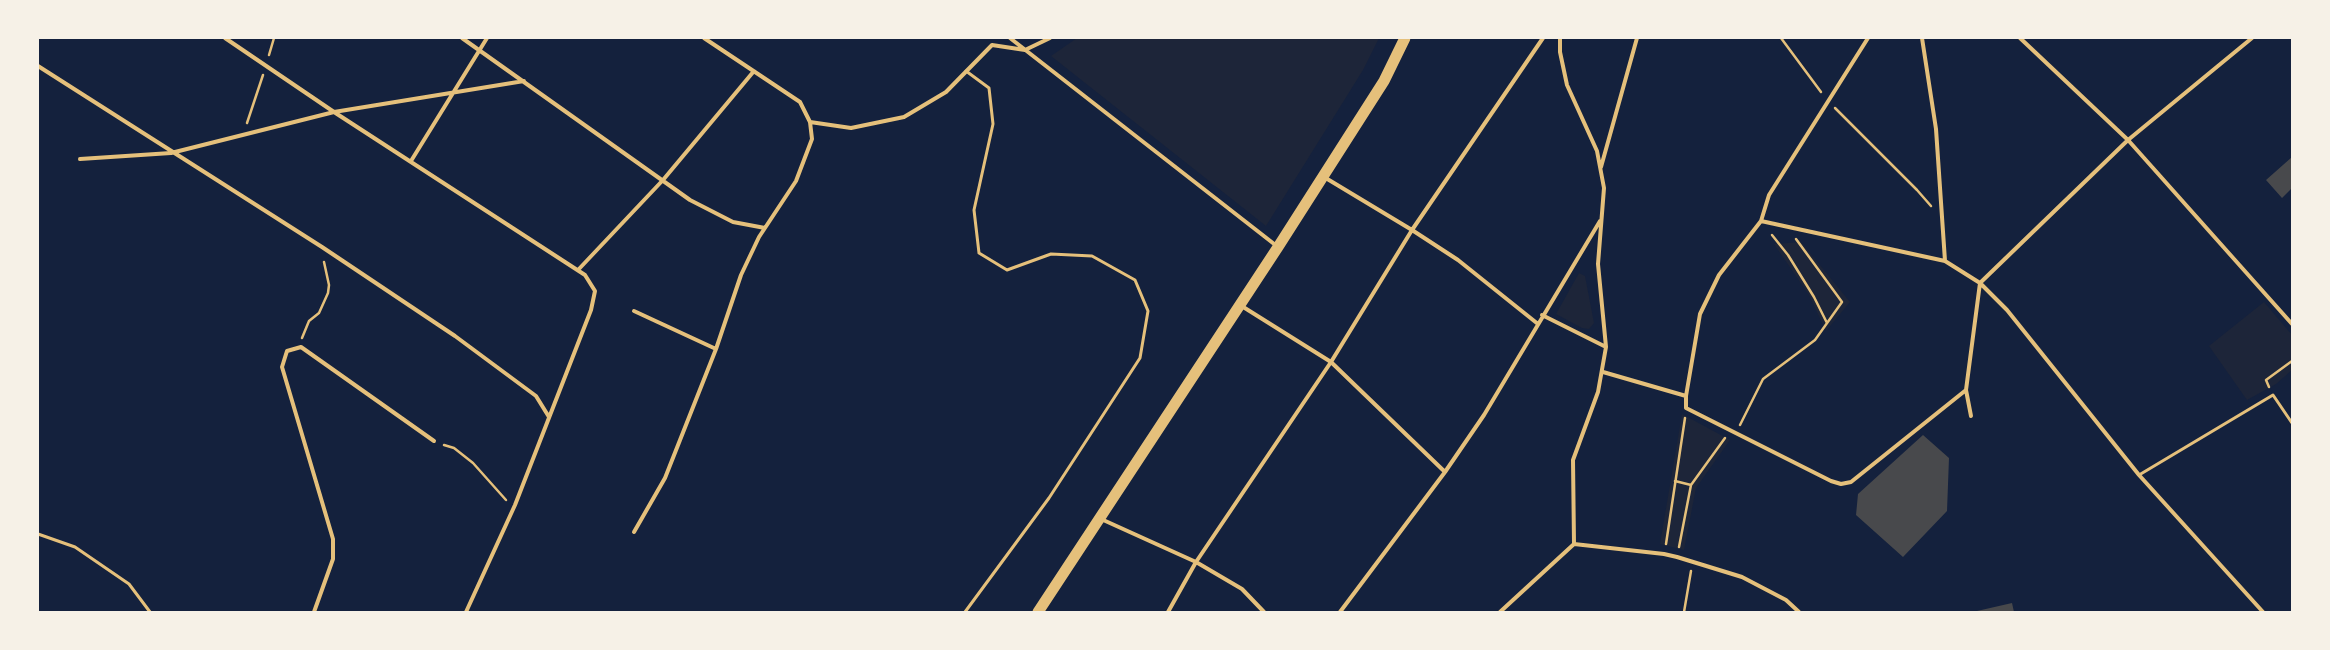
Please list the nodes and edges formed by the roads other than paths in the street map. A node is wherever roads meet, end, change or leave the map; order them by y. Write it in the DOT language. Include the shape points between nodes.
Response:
graph roads {
  1 [pos="225,38"];
  2 [pos="462,38"];
  3 [pos="487,38"];
  4 [pos="704,38"];
  5 [pos="1010,38"];
  6 [pos="1050,38"];
  7 [pos="1405,38"];
  8 [pos="1543,38"];
  9 [pos="1560,38"];
  10 [pos="1637,38"];
  11 [pos="1868,38"];
  12 [pos="1922,38"];
  13 [pos="2020,38"];
  14 [pos="2252,38"];
  15 [pos="479,50"];
  16 [pos="1025,50"];
  17 [pos="38,66"];
  18 [pos="754,71"];
  19 [pos="966,71"];
  20 [pos="524,81"];
  21 [pos="453,93"];
  22 [pos="334,112"];
  23 [pos="810,122"];
  24 [pos="2128,140"];
  25 [pos="171,153"];
  26 [pos="80,159"];
  27 [pos="411,161"];
  28 [pos="1601,169"];
  29 [pos="1323,176"];
  30 [pos="663,180"];
  31 [pos="1602,219"];
  32 [pos="1761,221"];
  33 [pos="765,228"];
  34 [pos="1412,230"];
  35 [pos="1278,247"];
  36 [pos="1945,261"];
  37 [pos="578,270"];
  38 [pos="1980,283"];
  39 [pos="1239,304"];
  40 [pos="634,311"];
  41 [pos="1542,315"];
  42 [pos="1538,324"];
  43 [pos="2292,324"];
  44 [pos="1606,347"];
  45 [pos="716,349"];
  46 [pos="1331,362"];
  47 [pos="1603,372"];
  48 [pos="1966,390"];
  49 [pos="1686,396"];
  50 [pos="549,416"];
  51 [pos="1971,416"];
  52 [pos="2292,422"];
  53 [pos="434,441"];
  54 [pos="1445,472"];
  55 [pos="2139,475"];
  56 [pos="1100,519"];
  57 [pos="634,532"];
  58 [pos="38,534"];
  59 [pos="1574,544"];
  60 [pos="1196,562"];
  61 [pos="150,612"];
  62 [pos="314,612"];
  63 [pos="466,612"];
  64 [pos="965,612"];
  65 [pos="1038,612"];
  66 [pos="1168,612"];
  67 [pos="1264,612"];
  68 [pos="1340,612"];
  69 [pos="1500,612"];
  70 [pos="1798,612"];
  71 [pos="2263,612"];
  1 -- 22 [label="street"];
  2 -- 15 [label="street"];
  3 -- 15 [label="street"];
  4 -- 18 [label="street"];
  5 -- 16 [label="street"];
  6 -- 16 [label="street"];
  7 -- 29 [label="highway" via="1384,81"];
  8 -- 34 [label="street"];
  9 -- 28 [label="street" via="1560,52 1567,85 1597,151"];
  10 -- 28 [label="street"];
  11 -- 32 [label="street" via="1770,195"];
  12 -- 36 [label="street" via="1936,129"];
  13 -- 24 [label="street"];
  14 -- 24 [label="street"];
  15 -- 20 [label="street"];
  15 -- 21 [label="street"];
  16 -- 19 [label="street" via="992,45"];
  16 -- 35 [label="street"];
  17 -- 25 [label="street"];
  18 -- 23 [label="street" via="800,102"];
  18 -- 30 [label="street"];
  19 -- 23 [label="street" via="946,92 904,117 851,128"];
  19 -- 64 [label="lane" via="989,88 993,124 974,210 979,253 1007,270 1051,254 1092,256 1135,280 1148,311 1140,358 1049,498"];
  20 -- 21 [label="street"];
  20 -- 30 [label="street"];
  21 -- 22 [label="street"];
  21 -- 27 [label="street"];
  22 -- 25 [label="street"];
  22 -- 27 [label="street"];
  23 -- 33 [label="street" via="812,138 807,157 796,181"];
  24 -- 38 [label="street"];
  24 -- 43 [label="street"];
  25 -- 26 [label="street"];
  25 -- 50 [label="street" via="322,247 455,336 536,396"];
  27 -- 37 [label="street"];
  28 -- 31 [label="street" via="1604,188"];
  29 -- 34 [label="street"];
  29 -- 35 [label="highway"];
  30 -- 33 [label="street" via="690,200 733,222"];
  30 -- 37 [label="street"];
  31 -- 41 [label="street"];
  31 -- 44 [label="street" via="1598,264"];
  32 -- 36 [label="street"];
  32 -- 49 [label="street" via="1719,275 1700,314"];
  33 -- 45 [label="street" via="741,275"];
  34 -- 42 [label="street" via="1458,260"];
  34 -- 46 [label="street"];
  35 -- 39 [label="highway"];
  36 -- 38 [label="street"];
  37 -- 50 [label="street" via="585,275 596,292"];
  38 -- 48 [label="street"];
  38 -- 55 [label="street" via="2007,310"];
  39 -- 46 [label="street"];
  39 -- 56 [label="highway"];
  40 -- 45 [label="street"];
  41 -- 42 [label="street"];
  41 -- 44 [label="street"];
  42 -- 54 [label="street" via="1504,383"];
  44 -- 47 [label="street"];
  45 -- 57 [label="street" via="665,478"];
  46 -- 54 [label="street"];
  46 -- 60 [label="street"];
  47 -- 49 [label="street"];
  47 -- 59 [label="street" via="1573,460"];
  48 -- 49 [label="street" via="1851,482 1842,484 1831,481 1686,408"];
  48 -- 51 [label="street"];
  50 -- 63 [label="street" via="515,504"];
  52 -- 55 [label="lane" via="2273,395"];
  53 -- 62 [label="street" via="301,346 287,351 282,367 333,539 333,559"];
  54 -- 68 [label="street"];
  55 -- 71 [label="street"];
  56 -- 60 [label="street"];
  56 -- 65 [label="highway"];
  58 -- 61 [label="lane" via="75,547 129,584"];
  59 -- 69 [label="street"];
  59 -- 70 [label="street" via="1677,557 1742,577 1786,600"];
  60 -- 66 [label="street"];
  60 -- 67 [label="street" via="1242,589"];
}
